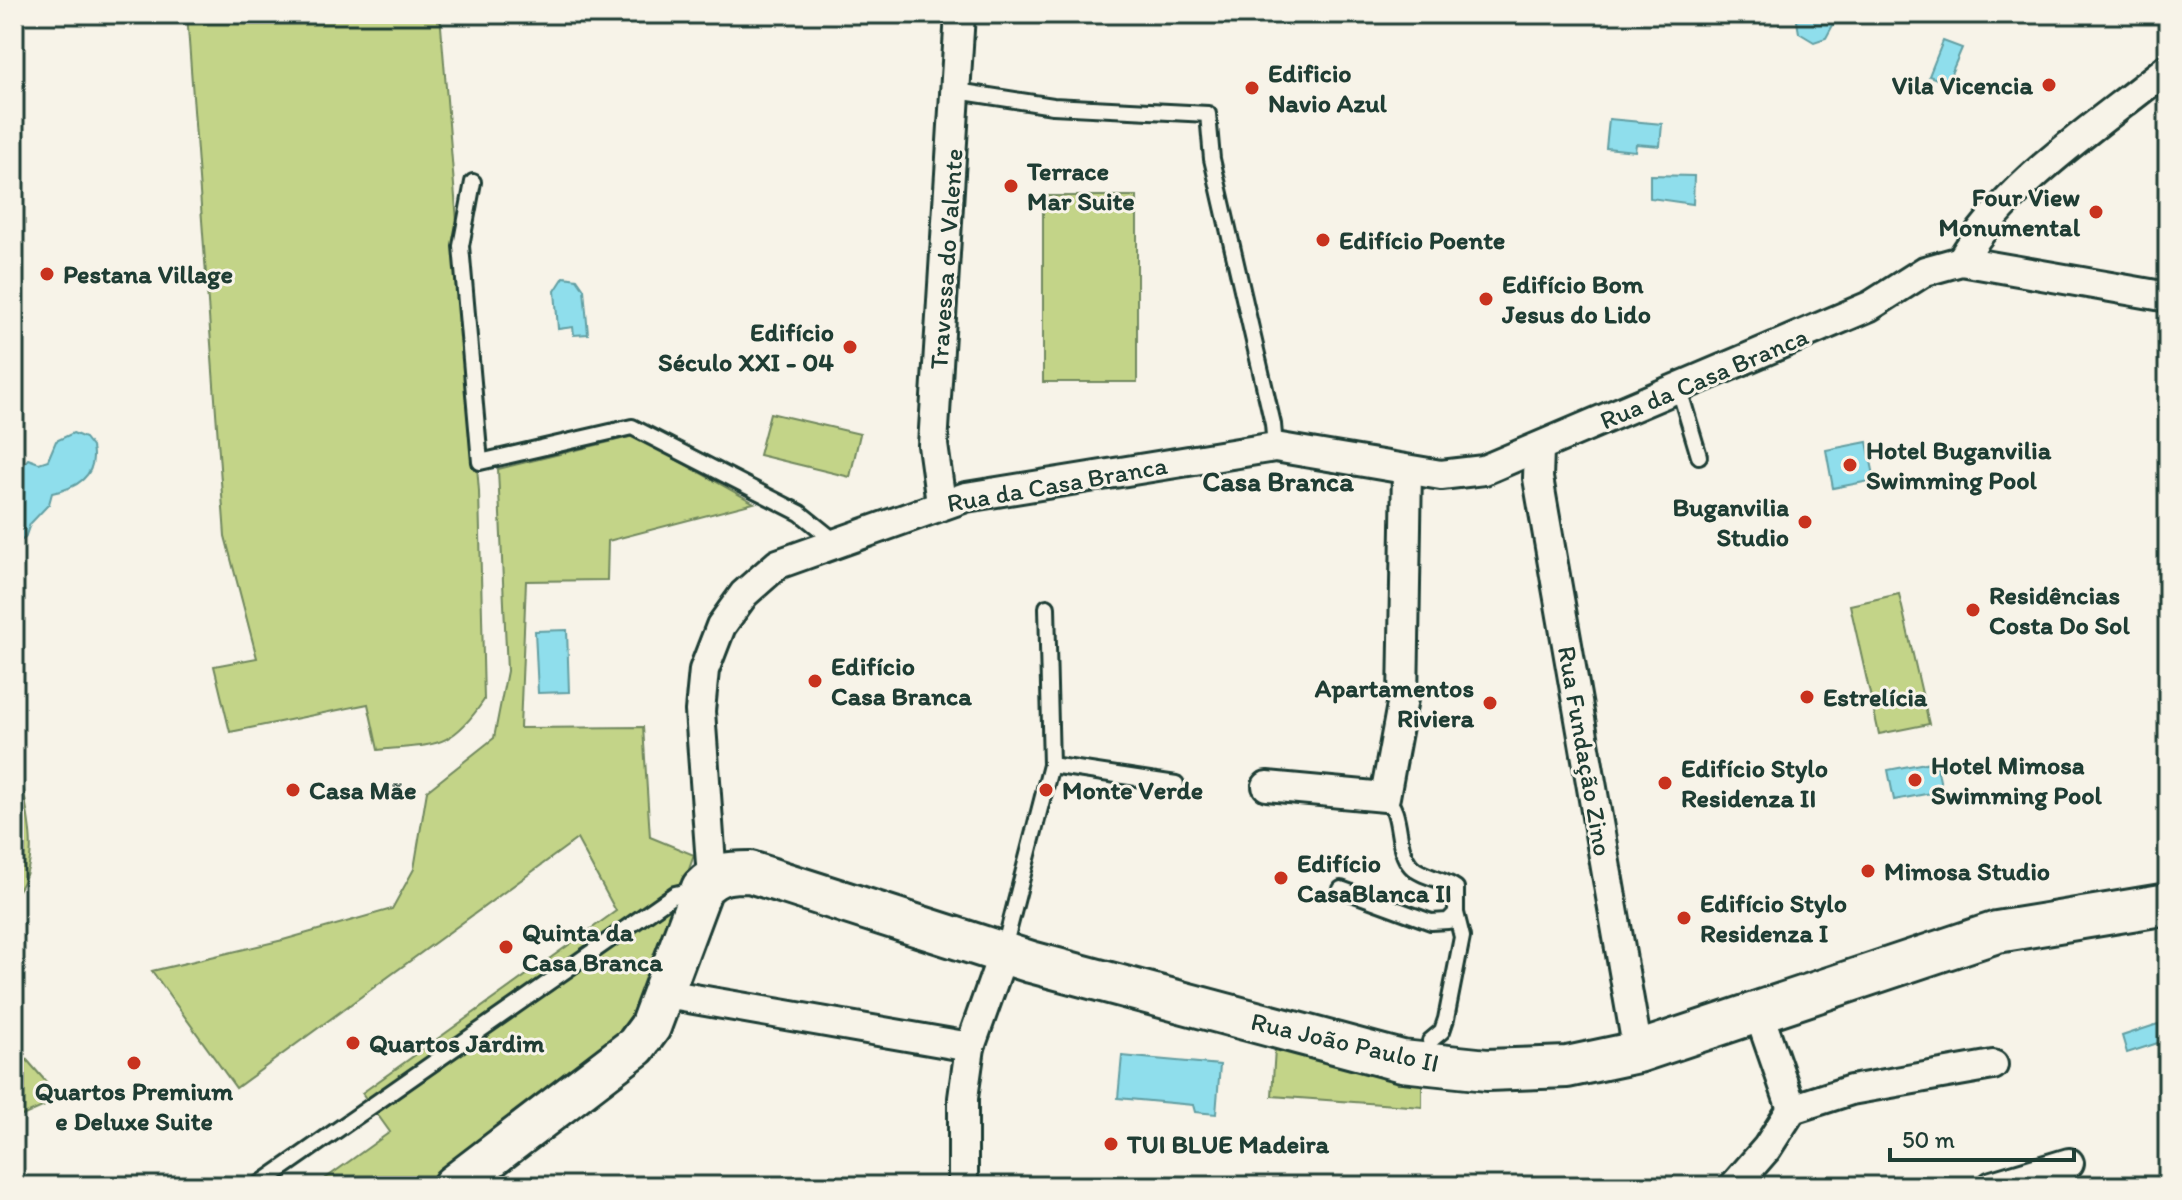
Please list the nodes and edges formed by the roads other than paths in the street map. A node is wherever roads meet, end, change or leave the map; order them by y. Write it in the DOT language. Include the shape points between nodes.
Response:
graph roads {
  1 [pos="960,14"];
  2 [pos="2168,68"];
  3 [pos="957,91"];
  4 [pos="473,182"];
  5 [pos="1961,261"];
  6 [pos="2168,297"];
  7 [pos="1679,389"];
  8 [pos="1275,447"];
  9 [pos="1539,449"];
  10 [pos="1699,456"];
  11 [pos="1407,470"];
  12 [pos="941,503"];
  13 [pos="836,542"];
  14 [pos="1047,607"];
  15 [pos="1051,765"];
  16 [pos="1176,784"];
  17 [pos="1267,786"];
  18 [pos="1385,797"];
  19 [pos="707,883"];
  20 [pos="1341,889"];
  21 [pos="2168,904"];
  22 [pos="1456,913"];
  23 [pos="1003,954"];
  24 [pos="661,998"];
  25 [pos="1759,1014"];
  26 [pos="1430,1041"];
  27 [pos="970,1047"];
  28 [pos="1638,1052"];
  29 [pos="1993,1065"];
  30 [pos="1792,1109"];
  31 [pos="2069,1163"];
  32 [pos="257,1186"];
  33 [pos="453,1186"];
  34 [pos="963,1186"];
  35 [pos="1734,1186"];
  36 [pos="1992,1186"];
  1 -- 3 [label="street, Travessa do Valente"];
  2 -- 5 [label="street" via="2007,199"];
  3 -- 8 [label="lane" via="1053,106 1208,114 1212,159"];
  3 -- 12 [label="street, Travessa do Valente" via="933,445"];
  4 -- 13 [label="lane" via="461,246 480,462 632,427 800,513"];
  5 -- 6 [label="street"];
  5 -- 7 [label="street, Rua da Casa Branca" via="1925,271 1870,306"];
  7 -- 9 [label="street, Rua da Casa Branca"];
  7 -- 10 [label="lane"];
  8 -- 11 [label="street, Rua da Casa Branca"];
  8 -- 12 [label="street, Rua da Casa Branca"];
  9 -- 11 [label="street, Rua da Casa Branca" via="1460,474"];
  9 -- 28 [label="street, Rua Fundação Zino" via="1538,478"];
  11 -- 18 [label="street" via="1403,699"];
  12 -- 13 [label="street, Rua da Casa Branca"];
  13 -- 19 [label="street, Rua da Casa Branca" via="778,564 744,594 711,648 700,711"];
  14 -- 15 [label="lane"];
  15 -- 16 [label="lane"];
  15 -- 23 [label="lane"];
  17 -- 18 [label="street"];
  18 -- 22 [label="lane" via="1392,803 1407,859 1413,868 1456,888"];
  19 -- 23 [label="street, Rua João Paulo II" via="727,872 750,872"];
  19 -- 24 [label="street, Rua da Casa Branca"];
  19 -- 32 [label="lane" via="675,894"];
  20 -- 22 [label="lane" via="1431,922 1448,921"];
  21 -- 25 [label="street, Rua João Paulo II" via="1997,932"];
  22 -- 26 [label="lane" via="1462,937 1448,1006 1442,1031"];
  23 -- 27 [label="street"];
  23 -- 28 [label="street, Rua João Paulo II" via="1402,1061 1503,1070 1567,1067"];
  24 -- 27 [label="street" via="677,996"];
  24 -- 33 [label="street, Rua da Casa Branca" via="636,1046"];
  25 -- 28 [label="street, Rua João Paulo II"];
  25 -- 30 [label="street"];
  27 -- 34 [label="street" via="963,1098"];
  29 -- 30 [label="street" via="1851,1090"];
  30 -- 35 [label="street"];
  31 -- 36 [label="street"];
}
